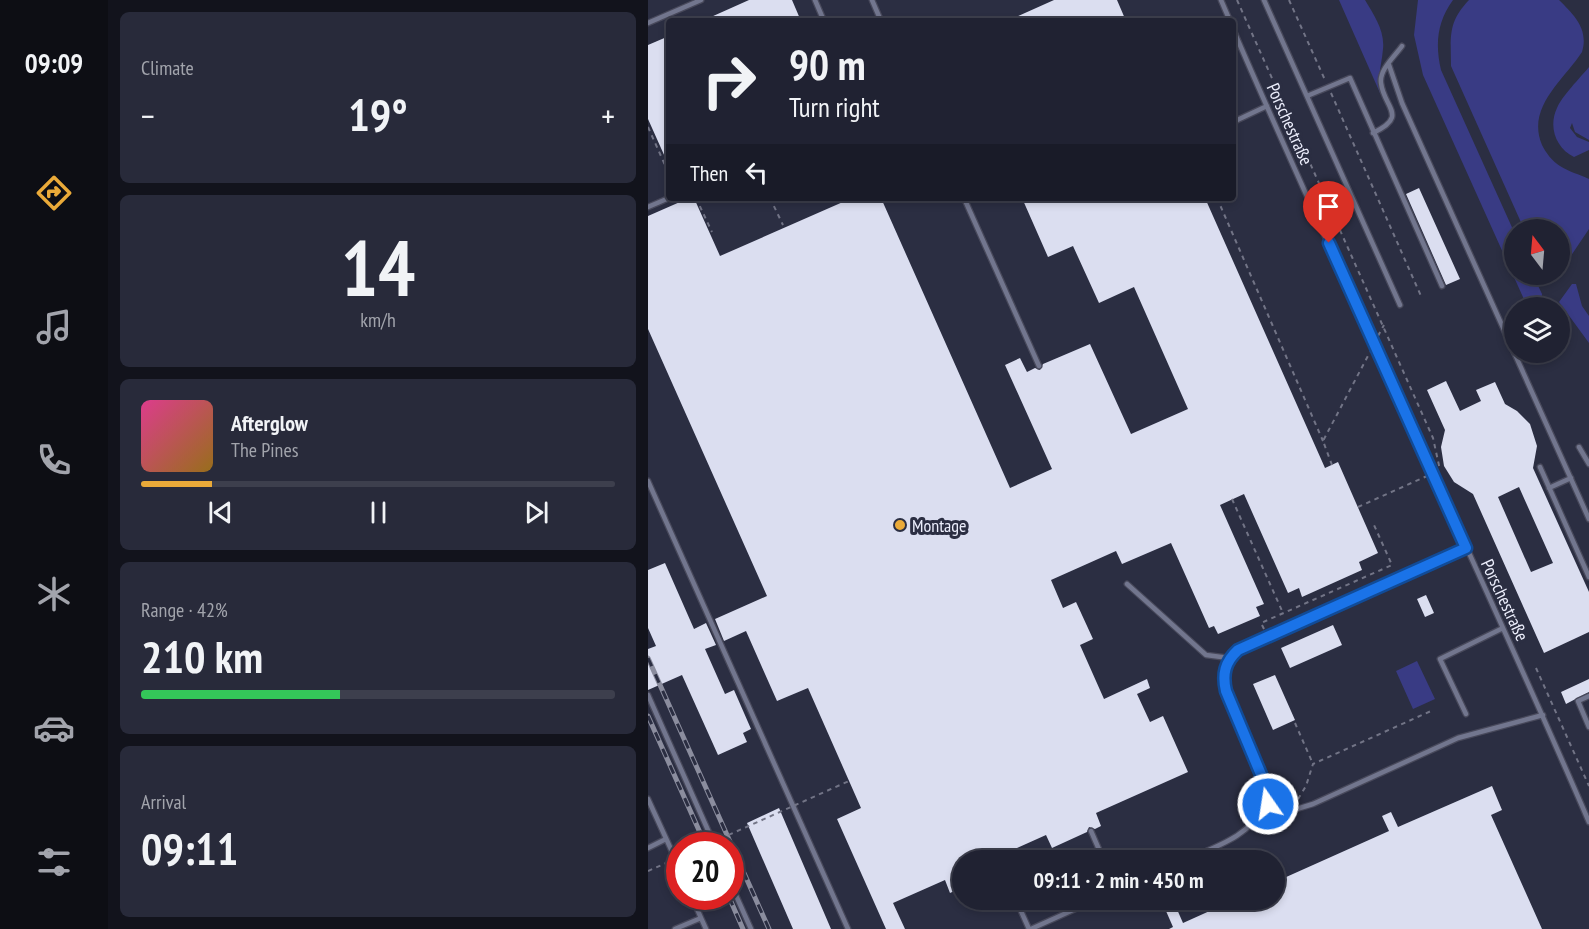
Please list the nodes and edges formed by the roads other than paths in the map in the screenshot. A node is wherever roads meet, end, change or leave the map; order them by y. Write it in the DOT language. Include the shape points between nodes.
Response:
graph roads {
  1 [pos="701,0"];
  2 [pos="814,0"];
  3 [pos="872,0"];
  4 [pos="1221,0"];
  5 [pos="1264,0"];
  6 [pos="823,18"];
  7 [pos="880,18"];
  8 [pos="1229,18"];
  9 [pos="648,23"];
  10 [pos="1236,35"];
  11 [pos="1402,46"];
  12 [pos="1389,64"];
  13 [pos="1307,96"];
  14 [pos="1267,106"];
  15 [pos="1236,121"];
  16 [pos="1373,133"];
  17 [pos="666,199"];
  18 [pos="965,201"];
  19 [pos="648,207"];
  20 [pos="1442,286"];
  21 [pos="1400,305"];
  22 [pos="1039,366"];
  23 [pos="1579,447"];
  24 [pos="1589,464"];
  25 [pos="1540,467"];
  26 [pos="1571,478"];
  27 [pos="648,481"];
  28 [pos="1549,488"];
  29 [pos="1589,519"];
  30 [pos="1466,548"];
  31 [pos="1589,578"];
  32 [pos="1127,584"];
  33 [pos="1503,628"];
  34 [pos="1229,658"];
  35 [pos="648,695"];
  36 [pos="1589,696"];
  37 [pos="1466,714"];
  38 [pos="1543,715"];
  39 [pos="1589,727"];
  40 [pos="648,799"];
  41 [pos="1589,820"];
  42 [pos="1257,821"];
  43 [pos="1091,831"];
  44 [pos="709,832"];
  45 [pos="666,839"];
  46 [pos="648,848"];
  47 [pos="1099,850"];
  48 [pos="1208,850"];
  49 [pos="698,910"];
  50 [pos="743,910"];
  51 [pos="1021,910"];
  52 [pos="1073,910"];
  53 [pos="701,918"];
  54 [pos="675,929"];
  55 [pos="706,929"];
  56 [pos="751,929"];
  57 [pos="848,929"];
  58 [pos="1030,929"];
  1 -- 9 [label="lane"];
  2 -- 6 [label="lane"];
  3 -- 7 [label="lane"];
  4 -- 8 [label="lane"];
  5 -- 13 [label="lane"];
  10 -- 14 [label="lane, Porschestraße"];
  11 -- 12 [label="lane"];
  12 -- 16 [label="lane" via="1381,83 1392,121"];
  12 -- 26 [label="lane" via="1402,103"];
  13 -- 16 [label="lane" via="1350,78"];
  13 -- 21 [label="lane"];
  14 -- 15 [label="lane"];
  14 -- 30 [label="lane, Porschestraße"];
  16 -- 20 [label="lane"];
  17 -- 19 [label="lane"];
  18 -- 22 [label="lane"];
  23 -- 24 [label="lane"];
  25 -- 28 [label="lane"];
  26 -- 28 [label="lane"];
  26 -- 29 [label="lane"];
  27 -- 57 [label="lane"];
  28 -- 31 [label="lane"];
  30 -- 33 [label="lane, Porschestraße"];
  30 -- 34 [label="lane" via="1238,650"];
  32 -- 34 [label="lane" via="1206,655"];
  33 -- 37 [label="lane" via="1440,658"];
  33 -- 38 [label="lane, Porschestraße"];
  34 -- 42 [label="lane" via="1226,691 1265,784 1268,804"];
  35 -- 44 [label="lane"];
  36 -- 39 [label="lane" via="1578,701"];
  38 -- 41 [label="lane, Porschestraße"];
  38 -- 42 [label="lane" via="1458,738 1291,812"];
  40 -- 45 [label="lane"];
  42 -- 48 [label="lane" via="1240,836"];
  43 -- 47 [label="lane"];
  45 -- 46 [label="lane"];
  49 -- 53 [label="lane"];
  50 -- 56 [label="lane"];
  51 -- 58 [label="lane"];
  52 -- 58 [label="lane"];
  53 -- 54 [label="lane"];
  53 -- 55 [label="lane"];
}
